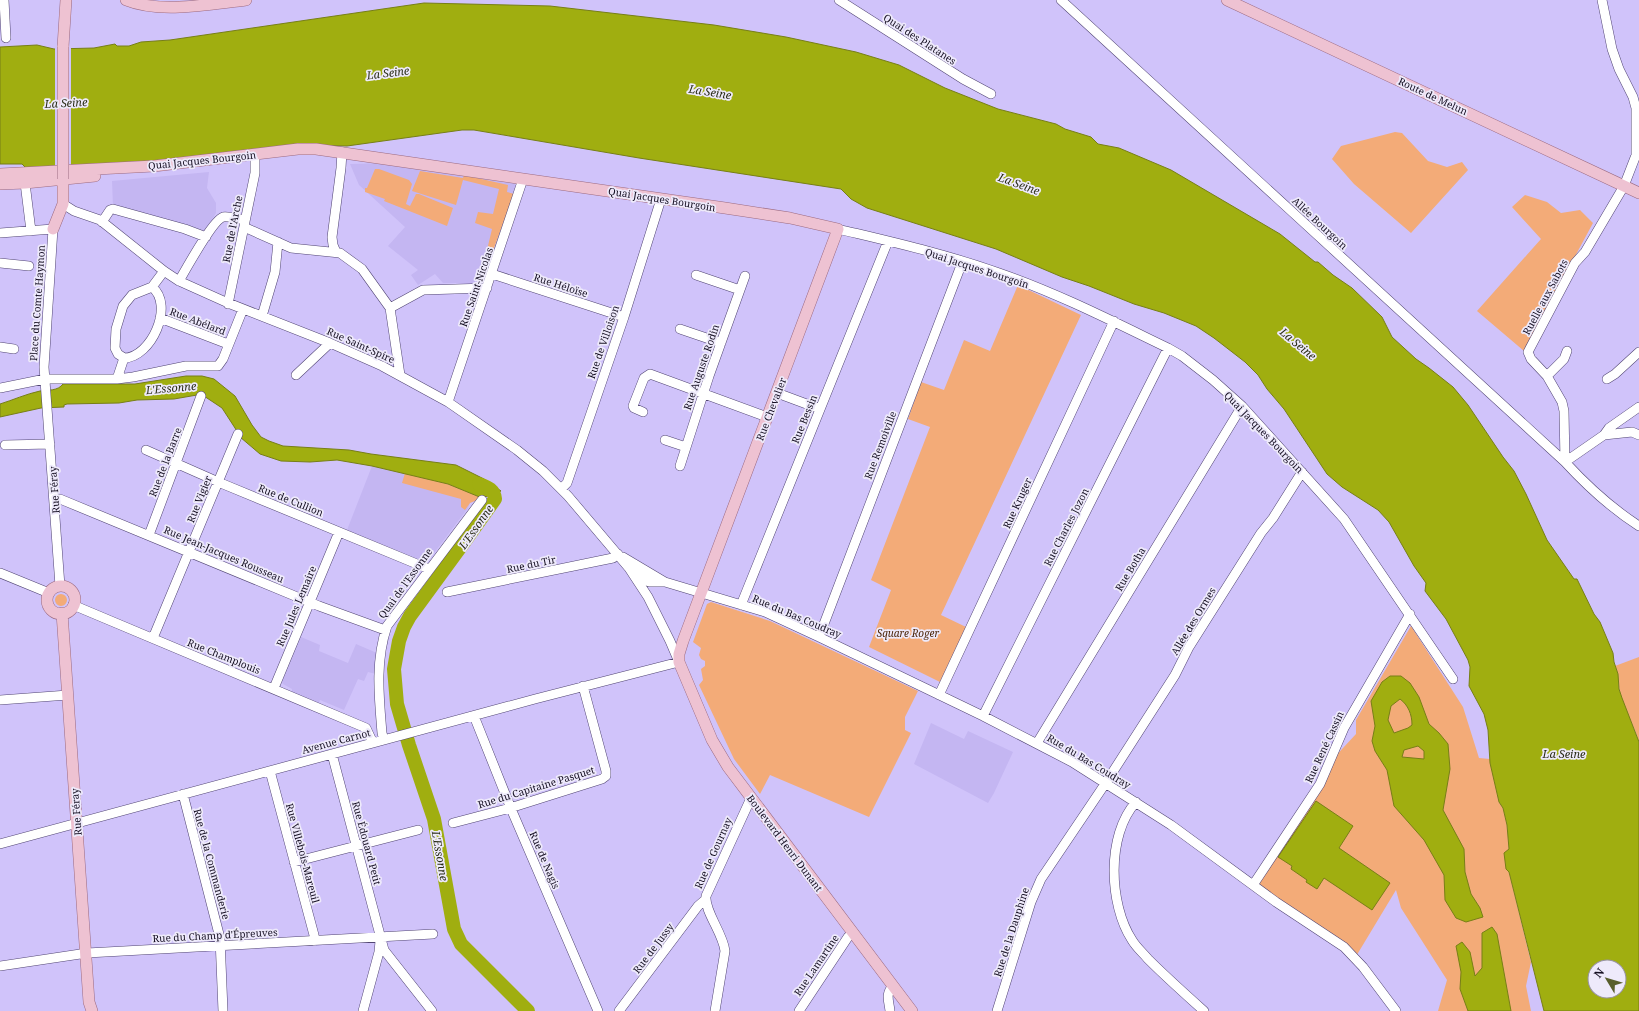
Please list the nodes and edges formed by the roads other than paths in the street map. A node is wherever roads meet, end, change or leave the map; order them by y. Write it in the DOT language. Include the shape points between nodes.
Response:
graph roads {
  1 [pos="4,0"];
  2 [pos="66,0"];
  3 [pos="126,0"];
  4 [pos="246,0"];
  5 [pos="839,0"];
  6 [pos="1061,0"];
  7 [pos="1227,0"];
  8 [pos="1602,0"];
  9 [pos="6,38"];
  10 [pos="991,94"];
  11 [pos="342,152"];
  12 [pos="255,160"];
  13 [pos="0,174"];
  14 [pos="63,175"];
  15 [pos="523,179"];
  16 [pos="25,183"];
  17 [pos="0,184"];
  18 [pos="1624,186"];
  19 [pos="1639,193"];
  20 [pos="661,198"];
  21 [pos="63,204"];
  22 [pos="102,222"];
  23 [pos="244,224"];
  24 [pos="54,229"];
  25 [pos="838,229"];
  26 [pos="31,231"];
  27 [pos="0,233"];
  28 [pos="206,237"];
  29 [pos="888,241"];
  30 [pos="278,242"];
  31 [pos="336,252"];
  32 [pos="961,260"];
  33 [pos="0,263"];
  34 [pos="29,266"];
  35 [pos="164,271"];
  36 [pos="492,274"];
  37 [pos="696,275"];
  38 [pos="745,276"];
  39 [pos="179,281"];
  40 [pos="152,287"];
  41 [pos="487,288"];
  42 [pos="740,290"];
  43 [pos="228,303"];
  44 [pos="390,308"];
  45 [pos="243,309"];
  46 [pos="262,316"];
  47 [pos="624,317"];
  48 [pos="160,318"];
  49 [pos="1114,321"];
  50 [pos="680,329"];
  51 [pos="330,343"];
  52 [pos="721,343"];
  53 [pos="228,344"];
  54 [pos="0,347"];
  55 [pos="1168,348"];
  56 [pos="14,349"];
  57 [pos="1567,351"];
  58 [pos="1639,352"];
  59 [pos="124,358"];
  60 [pos="400,375"];
  61 [pos="296,376"];
  62 [pos="1547,376"];
  63 [pos="45,379"];
  64 [pos="117,379"];
  65 [pos="1607,379"];
  66 [pos="0,388"];
  67 [pos="703,393"];
  68 [pos="777,393"];
  69 [pos="201,396"];
  70 [pos="448,402"];
  71 [pos="1242,406"];
  72 [pos="1639,408"];
  73 [pos="820,409"];
  74 [pos="642,412"];
  75 [pos="1628,415"];
  76 [pos="767,417"];
  77 [pos="48,418"];
  78 [pos="238,434"];
  79 [pos="1635,434"];
  80 [pos="1604,435"];
  81 [pos="665,440"];
  82 [pos="50,444"];
  83 [pos="5,445"];
  84 [pos="686,447"];
  85 [pos="146,450"];
  86 [pos="1565,462"];
  87 [pos="176,463"];
  88 [pos="680,466"];
  89 [pos="1302,472"];
  90 [pos="218,482"];
  91 [pos="561,489"];
  92 [pos="54,500"];
  93 [pos="482,500"];
  94 [pos="1639,526"];
  95 [pos="339,532"];
  96 [pos="148,534"];
  97 [pos="190,552"];
  98 [pos="618,554"];
  99 [pos="629,568"];
  100 [pos="429,569"];
  101 [pos="0,573"];
  102 [pos="649,582"];
  103 [pos="665,582"];
  104 [pos="60,586"];
  105 [pos="702,590"];
  106 [pos="446,592"];
  107 [pos="49,593"];
  108 [pos="648,597"];
  109 [pos="310,602"];
  110 [pos="73,605"];
  111 [pos="741,605"];
  112 [pos="62,613"];
  113 [pos="1410,614"];
  114 [pos="386,630"];
  115 [pos="819,637"];
  116 [pos="153,638"];
  117 [pos="670,641"];
  118 [pos="681,646"];
  119 [pos="679,662"];
  120 [pos="1453,679"];
  121 [pos="583,686"];
  122 [pos="274,688"];
  123 [pos="68,694"];
  124 [pos="939,695"];
  125 [pos="0,700"];
  126 [pos="474,716"];
  127 [pos="983,716"];
  128 [pos="366,728"];
  129 [pos="383,736"];
  130 [pos="373,743"];
  131 [pos="1037,743"];
  132 [pos="332,754"];
  133 [pos="270,771"];
  134 [pos="1106,784"];
  135 [pos="183,794"];
  136 [pos="751,798"];
  137 [pos="1136,802"];
  138 [pos="510,808"];
  139 [pos="77,823"];
  140 [pos="453,823"];
  141 [pos="418,830"];
  142 [pos="0,844"];
  143 [pos="357,846"];
  144 [pos="294,862"];
  145 [pos="1253,885"];
  146 [pos="705,900"];
  147 [pos="853,933"];
  148 [pos="433,934"];
  149 [pos="380,938"];
  150 [pos="314,941"];
  151 [pos="222,945"];
  152 [pos="87,953"];
  153 [pos="0,966"];
  154 [pos="893,986"];
  155 [pos="92,1011"];
  156 [pos="223,1011"];
  157 [pos="363,1011"];
  158 [pos="432,1011"];
  159 [pos="598,1011"];
  160 [pos="619,1011"];
  161 [pos="715,1011"];
  162 [pos="799,1011"];
  163 [pos="890,1011"];
  164 [pos="912,1011"];
  165 [pos="997,1011"];
  166 [pos="1204,1011"];
  167 [pos="1396,1011"];
  1 -- 9 [label="street"];
  2 -- 14 [label="main road, bridge" via="62,47"];
  3 -- 4 [label="main road" via="160,7"];
  5 -- 10 [label="street, Quai des Platanes" via="964,80"];
  6 -- 86 [label="street, Allée Bourgoin"];
  7 -- 18 [label="main road, Route de Melun"];
  8 -- 18 [label="street" via="1612,49 1636,108 1636,155"];
  11 -- 12 [label="main road, Quai Jacques Bourgoin"];
  11 -- 14 [label="main road, Quai Jacques Bourgoin" via="298,149"];
  11 -- 15 [label="main road, Quai Jacques Bourgoin"];
  11 -- 31 [label="street" via="332,237"];
  12 -- 14 [label="main road, Quai Jacques Bourgoin"];
  12 -- 23 [label="street, Rue de l'Arche" via="255,173"];
  13 -- 14 [label="main road"];
  14 -- 16 [label="main road"];
  14 -- 21 [label="main road"];
  15 -- 20 [label="main road, Quai Jacques Bourgoin"];
  15 -- 36 [label="street, Rue Saint-Nicolas"];
  16 -- 17 [label="main road"];
  16 -- 26 [label="street"];
  18 -- 19 [label="main road, Route de Melun"];
  18 -- 62 [label="street, Ruelle aux Sabots" via="1585,252 1575,263 1528,352"];
  20 -- 25 [label="main road, Quai Jacques Bourgoin" via="790,218"];
  20 -- 47 [label="street, Rue de Villoison"];
  21 -- 22 [label="street, Rue Saint-Spire"];
  21 -- 24 [label="main road"];
  22 -- 28 [label="street" via="113,209"];
  22 -- 35 [label="street, Rue Saint-Spire"];
  23 -- 28 [label="street" via="224,217 219,219"];
  23 -- 30 [label="street"];
  23 -- 43 [label="street, Rue de l'Arche"];
  24 -- 26 [label="street"];
  24 -- 63 [label="street, Place du Comte Haymon"];
  25 -- 29 [label="street, Quai Jacques Bourgoin"];
  25 -- 68 [label="main road, Rue Chevalier"];
  26 -- 27 [label="street"];
  28 -- 39 [label="street"];
  29 -- 32 [label="street, Quai Jacques Bourgoin"];
  29 -- 73 [label="street, Rue Bessin"];
  30 -- 31 [label="street" via="291,248"];
  30 -- 46 [label="street" via="275,272"];
  31 -- 44 [label="street" via="362,269"];
  32 -- 49 [label="street, Quai Jacques Bourgoin" via="1022,282"];
  32 -- 115 [label="street, Rue Remoiville"];
  33 -- 34 [label="street"];
  35 -- 39 [label="street, Rue Saint-Spire"];
  35 -- 40 [label="street"];
  36 -- 41 [label="street, Rue Saint-Nicolas"];
  36 -- 47 [label="street, Rue Héloïse"];
  37 -- 42 [label="street"];
  38 -- 42 [label="street, Rue Auguste Rodin"];
  39 -- 43 [label="street, Rue Saint-Spire"];
  40 -- 48 [label="street" via="156,289 161,301"];
  40 -- 59 [label="street" via="129,297 120,316 115,348"];
  41 -- 44 [label="street" via="423,290"];
  41 -- 70 [label="street, Rue Saint-Nicolas"];
  42 -- 52 [label="street, Rue Auguste Rodin"];
  43 -- 45 [label="street, Rue Saint-Spire"];
  44 -- 60 [label="street"];
  45 -- 46 [label="street, Rue Saint-Spire"];
  45 -- 53 [label="street"];
  46 -- 51 [label="street, Rue Saint-Spire"];
  47 -- 91 [label="street, Rue de Villoison" via="566,483"];
  48 -- 53 [label="street, Rue Abélard"];
  48 -- 59 [label="street" via="143,350 135,356"];
  49 -- 55 [label="street, Quai Jacques Bourgoin"];
  49 -- 124 [label="street, Rue Kruger"];
  50 -- 52 [label="street"];
  51 -- 60 [label="street, Rue Saint-Spire"];
  51 -- 61 [label="street"];
  52 -- 67 [label="street, Rue Auguste Rodin"];
  53 -- 64 [label="street" via="218,366 186,366"];
  54 -- 56 [label="street"];
  55 -- 71 [label="street, Quai Jacques Bourgoin" via="1213,380"];
  55 -- 127 [label="street, Rue Charles Jozon"];
  57 -- 62 [label="street" via="1564,359"];
  58 -- 65 [label="street"];
  59 -- 64 [label="street"];
  60 -- 70 [label="street, Rue Saint-Spire"];
  62 -- 86 [label="street, Ruelle aux Sabots" via="1564,410"];
  63 -- 64 [label="street"];
  63 -- 66 [label="street"];
  63 -- 77 [label="street, Place du Comte Haymon"];
  67 -- 74 [label="street" via="650,374 644,378 633,406"];
  67 -- 76 [label="street"];
  67 -- 84 [label="street, Rue Auguste Rodin"];
  68 -- 73 [label="street"];
  68 -- 76 [label="main road, Rue Chevalier"];
  69 -- 87 [label="street, Rue de la Barre"];
  70 -- 91 [label="street, Rue Saint-Spire" via="517,450"];
  71 -- 89 [label="street, Quai Jacques Bourgoin"];
  71 -- 131 [label="street, Rue Botha"];
  72 -- 75 [label="street"];
  73 -- 111 [label="street, Rue Bessin"];
  75 -- 79 [label="street"];
  75 -- 80 [label="street" via="1609,428"];
  76 -- 105 [label="main road, Rue Chevalier"];
  77 -- 82 [label="street, Rue Féray"];
  78 -- 90 [label="street, Rue Vigier"];
  79 -- 80 [label="street"];
  80 -- 86 [label="street"];
  81 -- 84 [label="street"];
  82 -- 83 [label="street"];
  82 -- 92 [label="street, Rue Féray"];
  84 -- 88 [label="street, Rue Auguste Rodin"];
  85 -- 87 [label="street, Rue de Cullion"];
  86 -- 94 [label="street, Allée Bourgoin" via="1589,488"];
  87 -- 90 [label="street, Rue de Cullion"];
  87 -- 96 [label="street, Rue de la Barre"];
  89 -- 113 [label="street, Quai Jacques Bourgoin" via="1344,519"];
  89 -- 134 [label="street, Allée des Ormes" via="1261,533"];
  90 -- 95 [label="street, Rue de Cullion"];
  90 -- 97 [label="street, Rue Vigier"];
  91 -- 98 [label="street, Rue Saint-Spire"];
  92 -- 96 [label="street, Rue Jean-Jacques Rousseau" via="60,499"];
  92 -- 104 [label="street, Rue Féray"];
  93 -- 100 [label="street, Quai de l'Essonne"];
  95 -- 100 [label="street, Rue de Cullion"];
  95 -- 109 [label="street, Rue Jules Lemaire"];
  96 -- 97 [label="street, Rue Jean-Jacques Rousseau"];
  97 -- 109 [label="street, Rue Jean-Jacques Rousseau"];
  97 -- 116 [label="street, Rue Vigier"];
  98 -- 99 [label="street, Rue Saint-Spire"];
  98 -- 103 [label="street, Rue Saint-Spire"];
  98 -- 106 [label="street, Rue du Tir" via="613,558"];
  99 -- 102 [label="street"];
  99 -- 108 [label="street, Rue Saint-Spire"];
  100 -- 114 [label="street, Quai de l'Essonne"];
  101 -- 107 [label="street"];
  102 -- 103 [label="street" via="649,577"];
  102 -- 108 [label="street"];
  103 -- 105 [label="street, Rue Saint-Spire"];
  104 -- 107 [label="main road"];
  104 -- 110 [label="main road" via="71,590"];
  105 -- 111 [label="street, Rue du Bas Coudray"];
  105 -- 118 [label="main road, Rue Chevalier"];
  107 -- 112 [label="main road" via="48,606 54,612"];
  108 -- 117 [label="street, Rue Saint-Spire"];
  109 -- 114 [label="street, Rue Jean-Jacques Rousseau"];
  109 -- 122 [label="street, Rue Jules Lemaire"];
  110 -- 112 [label="main road" via="69,611"];
  110 -- 116 [label="street, Rue Champlouis"];
  111 -- 115 [label="street, Rue du Bas Coudray" via="765,612"];
  112 -- 123 [label="main road, Rue Féray"];
  113 -- 120 [label="street, Quai Jacques Bourgoin"];
  113 -- 145 [label="street, Rue René Cassin" via="1344,728 1320,784"];
  114 -- 129 [label="street, Quai de l'Essonne" via="379,666"];
  115 -- 124 [label="street, Rue du Bas Coudray"];
  116 -- 122 [label="street, Rue Champlouis"];
  117 -- 118 [label="street"];
  117 -- 119 [label="street, Rue Saint-Spire"];
  118 -- 119 [label="main road, Rue Chevalier"];
  119 -- 121 [label="street, Avenue Carnot"];
  119 -- 136 [label="main road, Boulevard Henri Dunant" via="719,754"];
  121 -- 126 [label="street, Avenue Carnot"];
  121 -- 138 [label="street, Rue du Capitaine Pasquet" via="606,776"];
  122 -- 128 [label="street, Rue Champlouis"];
  123 -- 125 [label="street"];
  123 -- 139 [label="main road, Rue Féray"];
  124 -- 127 [label="street, Rue du Bas Coudray"];
  126 -- 129 [label="street, Avenue Carnot" via="393,737"];
  126 -- 138 [label="street, Rue de Nagis"];
  127 -- 131 [label="street, Rue du Bas Coudray"];
  128 -- 129 [label="street, Rue Champlouis"];
  128 -- 130 [label="street"];
  129 -- 130 [label="street, Avenue Carnot"];
  130 -- 132 [label="street, Avenue Carnot"];
  131 -- 134 [label="street, Rue du Bas Coudray"];
  132 -- 133 [label="street, Avenue Carnot"];
  132 -- 143 [label="street, Rue Édouard Petit"];
  133 -- 135 [label="street, Avenue Carnot"];
  133 -- 144 [label="street, Rue Villebois-Mareuil"];
  134 -- 137 [label="street, Rue du Bas Coudray"];
  134 -- 165 [label="street, Rue de la Dauphine" via="1048,868 1036,890"];
  135 -- 139 [label="street, Avenue Carnot"];
  135 -- 151 [label="street, Rue de la Commanderie"];
  136 -- 146 [label="street, Rue de Gournay"];
  136 -- 147 [label="main road, Boulevard Henri Dunant"];
  137 -- 145 [label="street, Rue du Bas Coudray"];
  137 -- 166 [label="street" via="1125,817 1116,842 1114,857 1120,914 1124,927 1133,942 1159,970"];
  138 -- 140 [label="street, Rue du Capitaine Pasquet"];
  138 -- 159 [label="street, Rue de Nagis"];
  139 -- 142 [label="street, Avenue Carnot"];
  139 -- 152 [label="main road, Rue Féray"];
  141 -- 143 [label="street"];
  143 -- 144 [label="street"];
  143 -- 149 [label="street, Rue Édouard Petit"];
  144 -- 150 [label="street, Rue Villebois-Mareuil"];
  145 -- 167 [label="street, Rue du Bas Coudray" via="1351,952"];
  146 -- 160 [label="street, Rue de Jussy"];
  146 -- 161 [label="street, Rue de Gournay" via="724,946"];
  147 -- 154 [label="main road, Boulevard Henri Dunant"];
  147 -- 162 [label="street, Rue Lamartine"];
  148 -- 149 [label="street, Rue du Champ d'Épreuves"];
  149 -- 150 [label="street, Rue du Champ d'Épreuves"];
  149 -- 157 [label="street" via="379,952"];
  149 -- 158 [label="street" via="387,956"];
  150 -- 151 [label="street, Rue du Champ d'Épreuves"];
  151 -- 152 [label="street, Rue du Champ d'Épreuves"];
  151 -- 156 [label="street, Rue de la Commanderie"];
  152 -- 153 [label="street, Rue du Champ d'Épreuves"];
  152 -- 155 [label="main road, Rue Féray" via="89,1002"];
  154 -- 163 [label="street" via="888,991"];
  154 -- 164 [label="main road, Boulevard Henri Dunant"];
}
